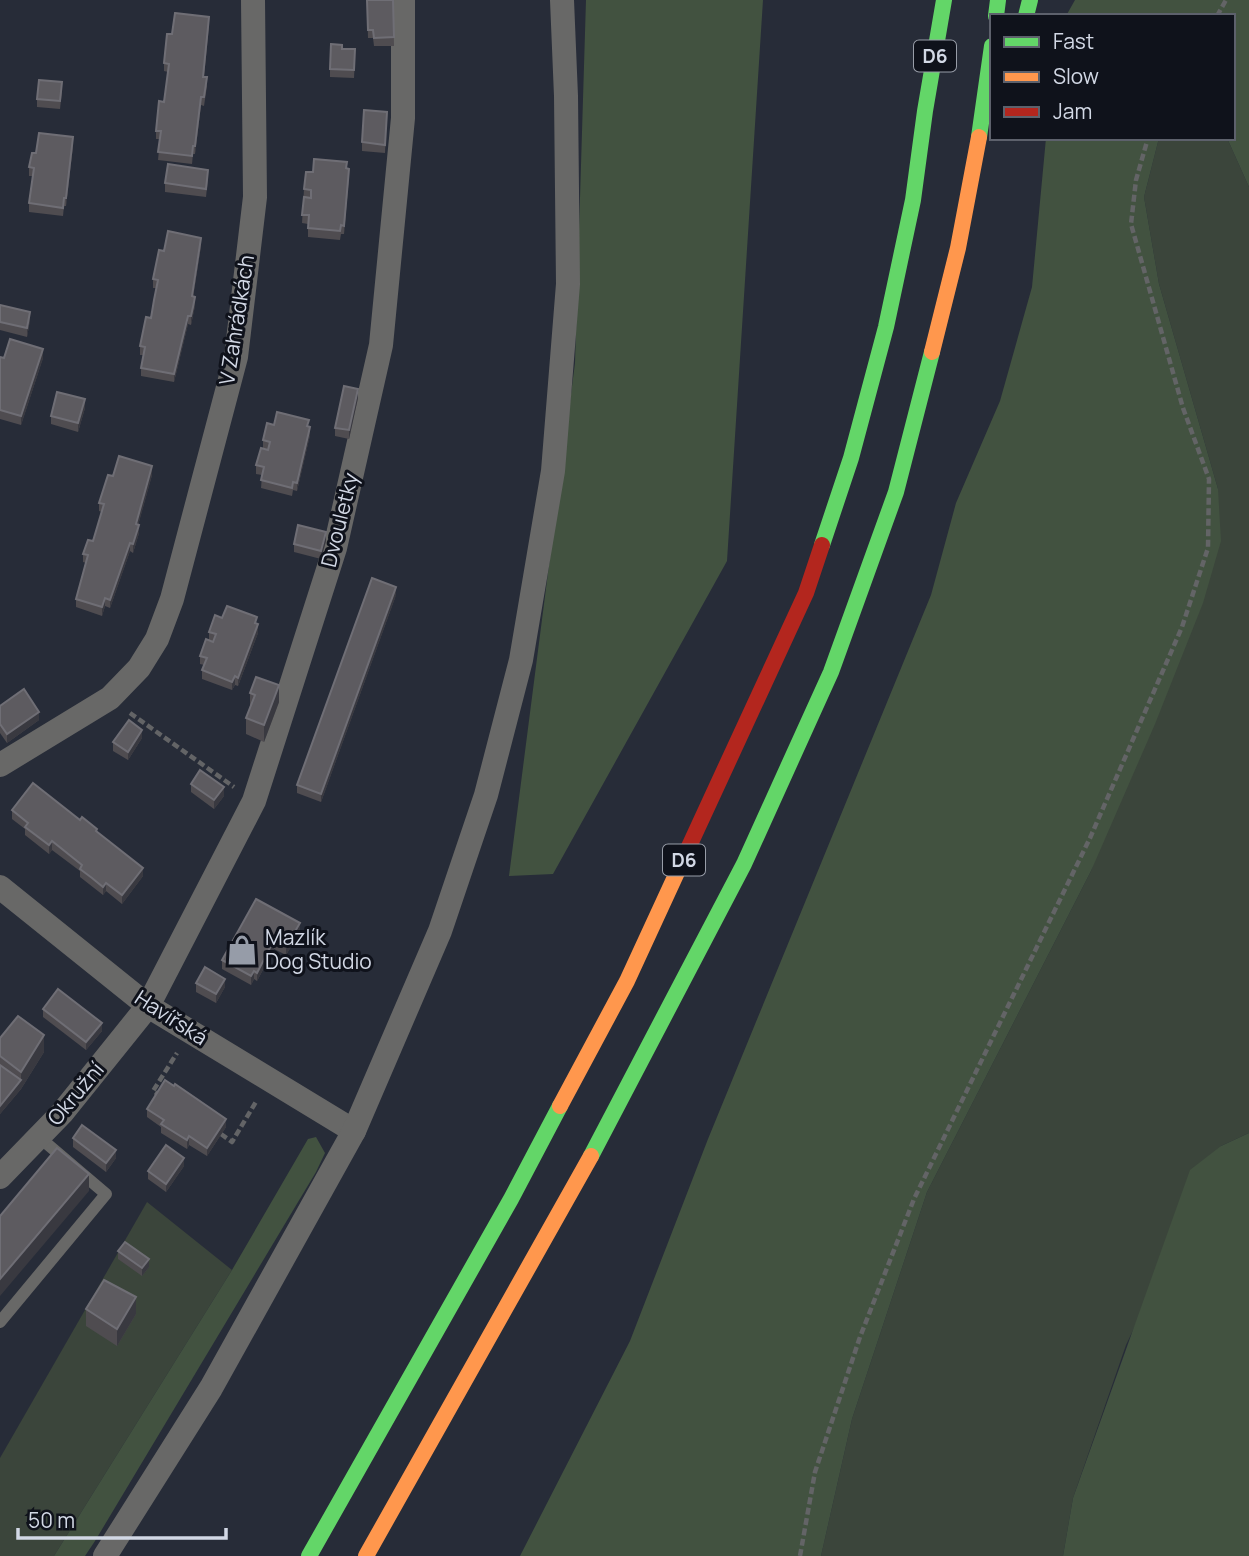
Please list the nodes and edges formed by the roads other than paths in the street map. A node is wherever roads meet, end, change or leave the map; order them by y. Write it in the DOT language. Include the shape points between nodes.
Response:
graph roads {
  1 [pos="253,0"];
  2 [pos="403,0"];
  3 [pos="562,0"];
  4 [pos="944,0"];
  5 [pos="990,60"];
  6 [pos="915,74"];
  7 [pos="925,111"];
  8 [pos="989,179"];
  9 [pos="958,248"];
  10 [pos="0,765"];
  11 [pos="0,887"];
  12 [pos="148,1006"];
  13 [pos="354,1131"];
  14 [pos="39,1137"];
  15 [pos="0,1177"];
  16 [pos="0,1322"];
  17 [pos="105,1556"];
  18 [pos="309,1556"];
  19 [pos="366,1556"];
  1 -- 10 [label="street, V Zahrádkách" via="255,197 236,358 172,599 157,639 139,668 110,698"];
  2 -- 12 [label="street, Dvouletky" via="403,118 381,345 335,548 254,801"];
  3 -- 13 [label="street" via="568,284 553,471 521,660 486,795 440,931"];
  4 -- 7 [label="highway, D6"];
  5 -- 9 [label="highway, D6"];
  6 -- 7 [label="highway"];
  7 -- 18 [label="highway, D6" via="913,200 886,327 806,593 627,981 511,1199"];
  8 -- 9 [label="highway"];
  9 -- 19 [label="highway, D6" via="896,492 826,684 744,864 621,1102"];
  11 -- 12 [label="street, Havířská"];
  12 -- 13 [label="street, Havířská"];
  12 -- 14 [label="street, Okružní"];
  13 -- 17 [label="street" via="211,1388"];
  14 -- 15 [label="street, Okružní"];
  14 -- 16 [label="lane" via="106,1194"];
}
